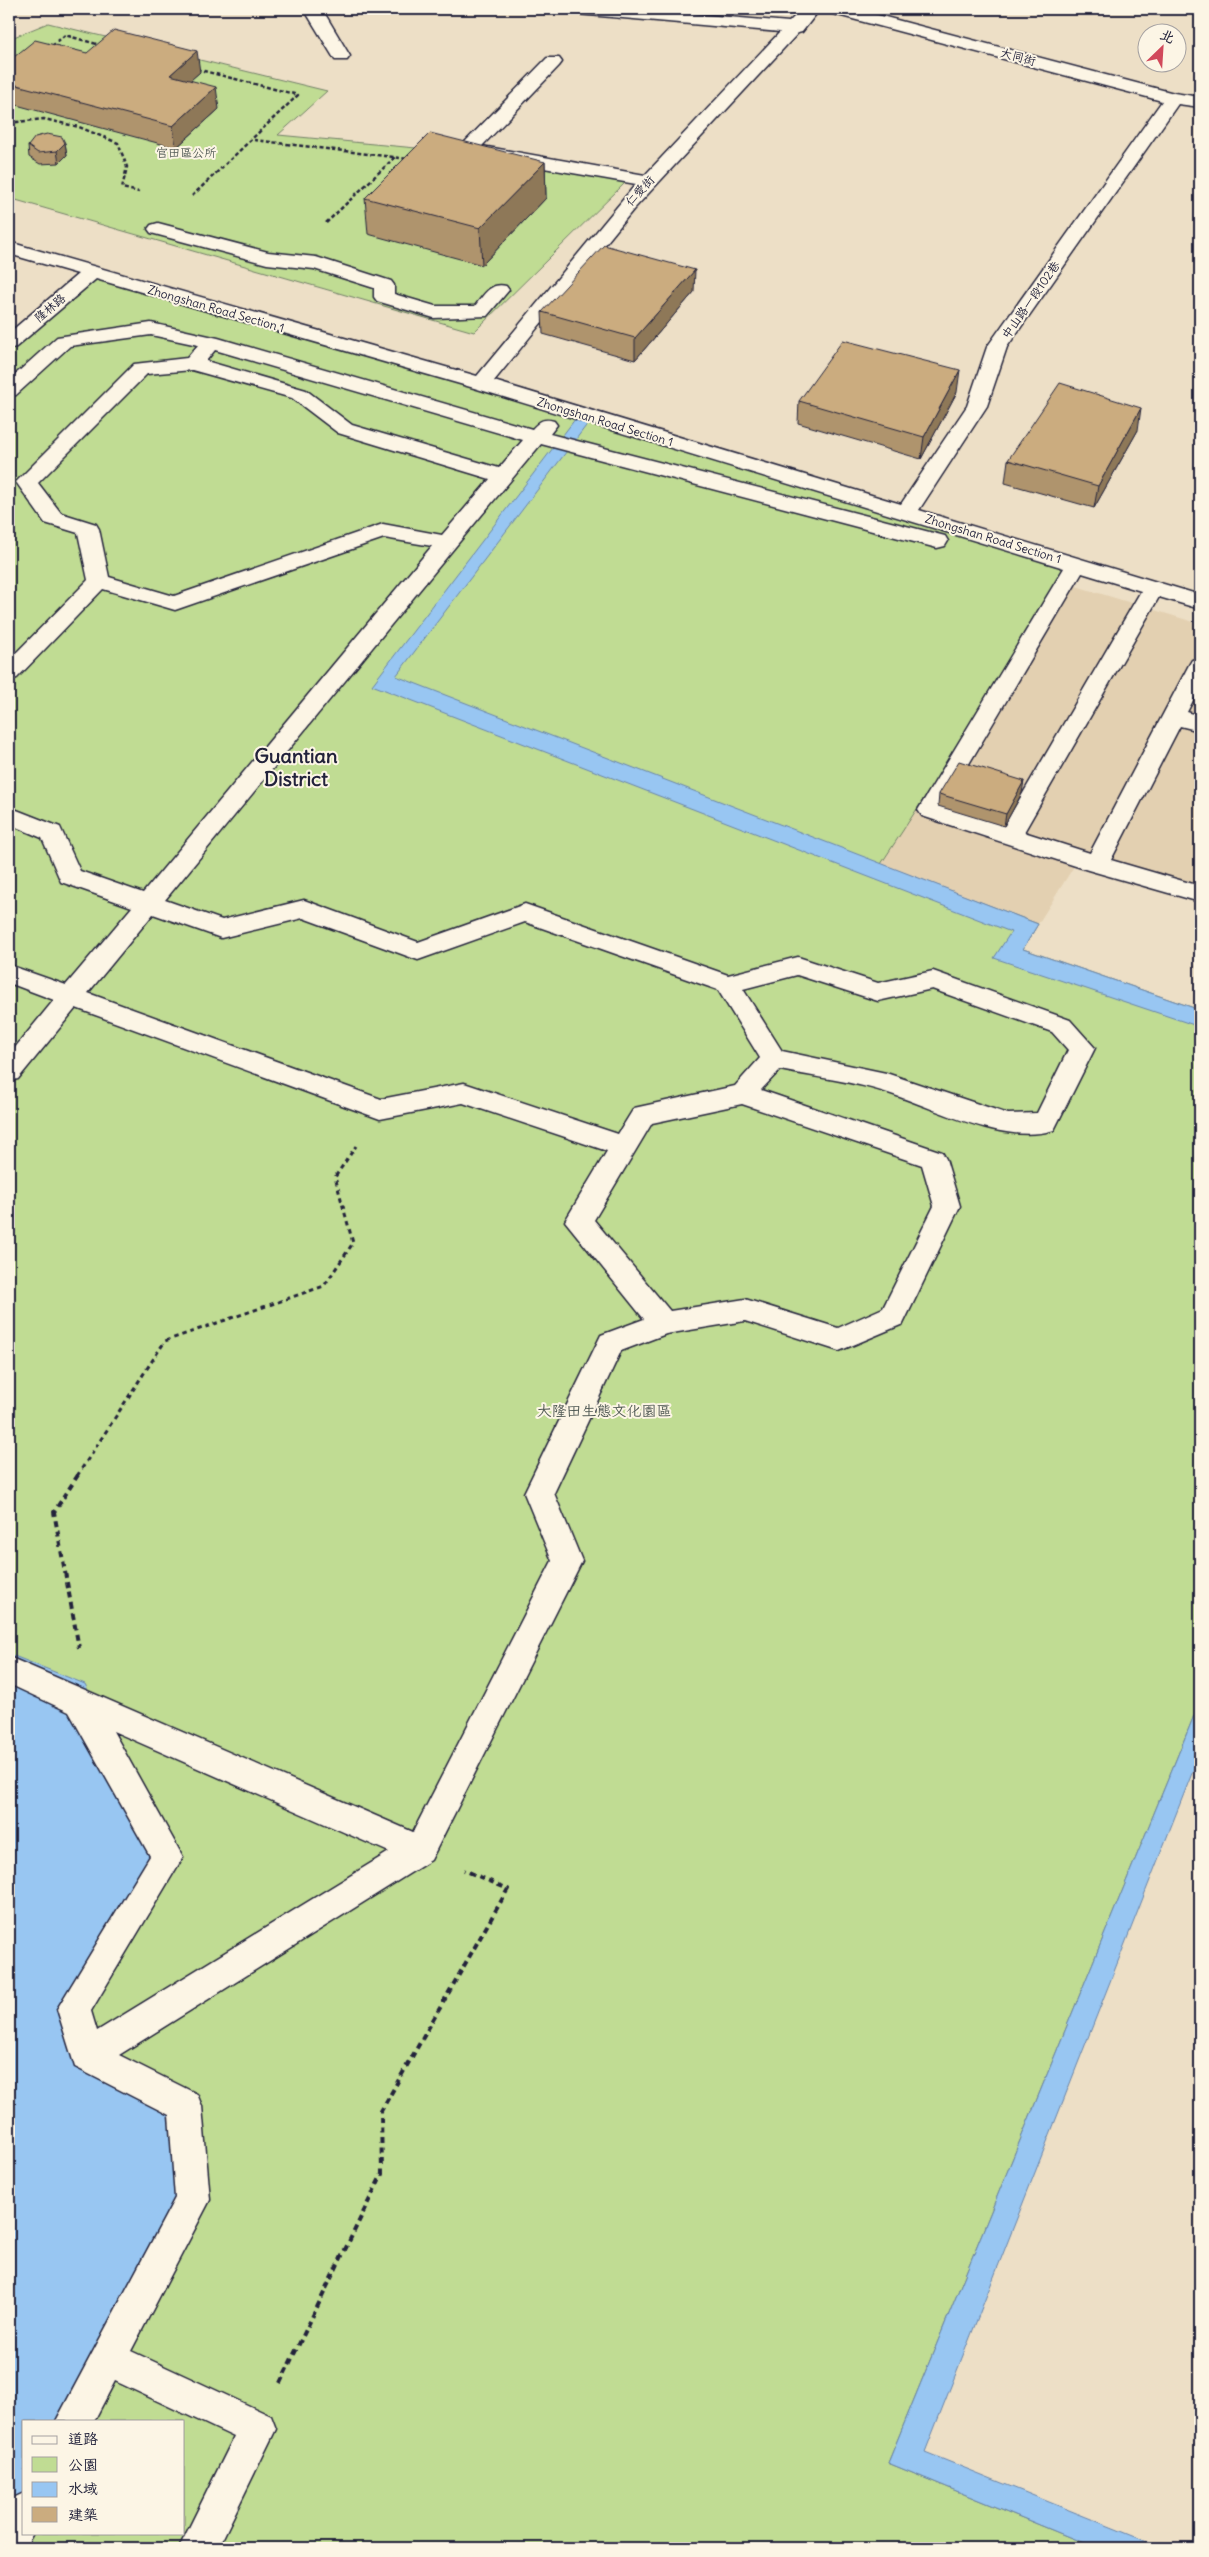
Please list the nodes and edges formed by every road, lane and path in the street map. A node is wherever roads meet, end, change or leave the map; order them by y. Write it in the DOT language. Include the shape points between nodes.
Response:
graph roads {
  1 [pos="314,9"];
  2 [pos="577,9"];
  3 [pos="811,9"];
  4 [pos="836,9"];
  5 [pos="796,28"];
  6 [pos="102,45"];
  7 [pos="51,47"];
  8 [pos="341,56"];
  9 [pos="553,62"];
  10 [pos="196,69"];
  11 [pos="1173,98"];
  12 [pos="1200,102"];
  13 [pos="9,123"];
  14 [pos="395,157"];
  15 [pos="650,181"];
  16 [pos="140,193"];
  17 [pos="326,223"];
  18 [pos="158,229"];
  19 [pos="9,248"];
  20 [pos="91,273"];
  21 [pos="499,290"];
  22 [pos="211,342"];
  23 [pos="9,343"];
  24 [pos="193,364"];
  25 [pos="481,384"];
  26 [pos="9,391"];
  27 [pos="560,408"];
  28 [pos="537,437"];
  29 [pos="502,476"];
  30 [pos="906,513"];
  31 [pos="446,542"];
  32 [pos="1073,571"];
  33 [pos="99,581"];
  34 [pos="1154,588"];
  35 [pos="1200,602"];
  36 [pos="1200,665"];
  37 [pos="9,673"];
  38 [pos="1174,716"];
  39 [pos="1200,724"];
  40 [pos="9,815"];
  41 [pos="1010,836"];
  42 [pos="1096,864"];
  43 [pos="1200,894"];
  44 [pos="148,904"];
  45 [pos="9,974"];
  46 [pos="727,984"];
  47 [pos="71,997"];
  48 [pos="774,1059"];
  49 [pos="9,1072"];
  50 [pos="743,1094"];
  51 [pos="380,1109"];
  52 [pos="624,1147"];
  53 [pos="664,1323"];
  54 [pos="9,1670"];
  55 [pos="80,1702"];
  56 [pos="420,1850"];
  57 [pos="508,1889"];
  58 [pos="87,2056"];
  59 [pos="107,2359"];
  60 [pos="75,2420"];
  61 [pos="258,2429"];
  62 [pos="22,2516"];
  63 [pos="9,2540"];
  64 [pos="198,2548"];
  1 -- 8 [label="street"];
  2 -- 5 [label="street"];
  3 -- 5 [label="street, 仁愛街"];
  4 -- 11 [label="street, 大同街"];
  5 -- 15 [label="street, 仁愛街"];
  6 -- 7 [label="path" via="65,36"];
  9 -- 15 [label="street" via="469,149"];
  10 -- 18 [label="path" via="298,95"];
  11 -- 12 [label="street, 大同街"];
  11 -- 30 [label="street, 中山路一段102巷" via="998,347 977,406"];
  13 -- 16 [label="path" via="44,119 79,127 118,143 127,167 122,188"];
  14 -- 17 [label="path"];
  15 -- 25 [label="street, 仁愛街"];
  18 -- 21 [label="street" via="267,258 316,263 384,285 384,297 434,312 480,312"];
  19 -- 20 [label="street, Zhongshan Road Section 1"];
  20 -- 23 [label="street, 隆林路"];
  20 -- 25 [label="street, Zhongshan Road Section 1"];
  22 -- 24 [label="street"];
  22 -- 26 [label="street" via="151,329 64,341"];
  22 -- 28 [label="street"];
  24 -- 29 [label="street" via="299,394 345,429"];
  24 -- 33 [label="street" via="141,368 28,482 53,518 88,529"];
  25 -- 27 [label="street, Zhongshan Road Section 1"];
  27 -- 28 [label="street"];
  27 -- 30 [label="street, Zhongshan Road Section 1"];
  28 -- 29 [label="street"];
  28 -- 32 [label="street" via="1008,560"];
  29 -- 31 [label="street"];
  30 -- 32 [label="street, Zhongshan Road Section 1"];
  31 -- 33 [label="street" via="382,531 175,603"];
  31 -- 44 [label="street"];
  32 -- 34 [label="street, Zhongshan Road Section 1"];
  32 -- 41 [label="street" via="930,810"];
  33 -- 37 [label="street"];
  34 -- 35 [label="street, Zhongshan Road Section 1"];
  34 -- 41 [label="street"];
  36 -- 38 [label="street"];
  38 -- 39 [label="street"];
  38 -- 42 [label="street"];
  40 -- 44 [label="street" via="52,833 70,876"];
  41 -- 42 [label="street"];
  42 -- 43 [label="street"];
  44 -- 46 [label="street" via="221,929 304,909 418,950 525,913"];
  44 -- 47 [label="street"];
  45 -- 47 [label="street"];
  46 -- 48 [label="street"];
  46 -- 48 [label="street" via="798,966 878,992 933,980 1060,1026 1082,1048 1046,1123 1007,1124 886,1082"];
  47 -- 49 [label="street"];
  47 -- 51 [label="street"];
  48 -- 50 [label="street"];
  50 -- 52 [label="street" via="643,1115"];
  50 -- 53 [label="street" via="933,1159 947,1206 893,1316 840,1340 745,1310"];
  51 -- 52 [label="street" via="464,1093"];
  51 -- 55 [label="path" via="336,1177 353,1243 324,1286 165,1340 54,1512 85,1684"];
  52 -- 53 [label="street" via="579,1221"];
  53 -- 56 [label="street" via="610,1343 539,1494 567,1561"];
  54 -- 55 [label="street"];
  55 -- 56 [label="street"];
  55 -- 58 [label="street" via="167,1857 74,2009"];
  56 -- 58 [label="street"];
  57 -- 61 [label="path" via="382,2111 382,2174"];
  58 -- 59 [label="street" via="185,2106 194,2200"];
  59 -- 60 [label="street"];
  59 -- 61 [label="street"];
  61 -- 64 [label="street"];
  62 -- 63 [label="street"];
}
